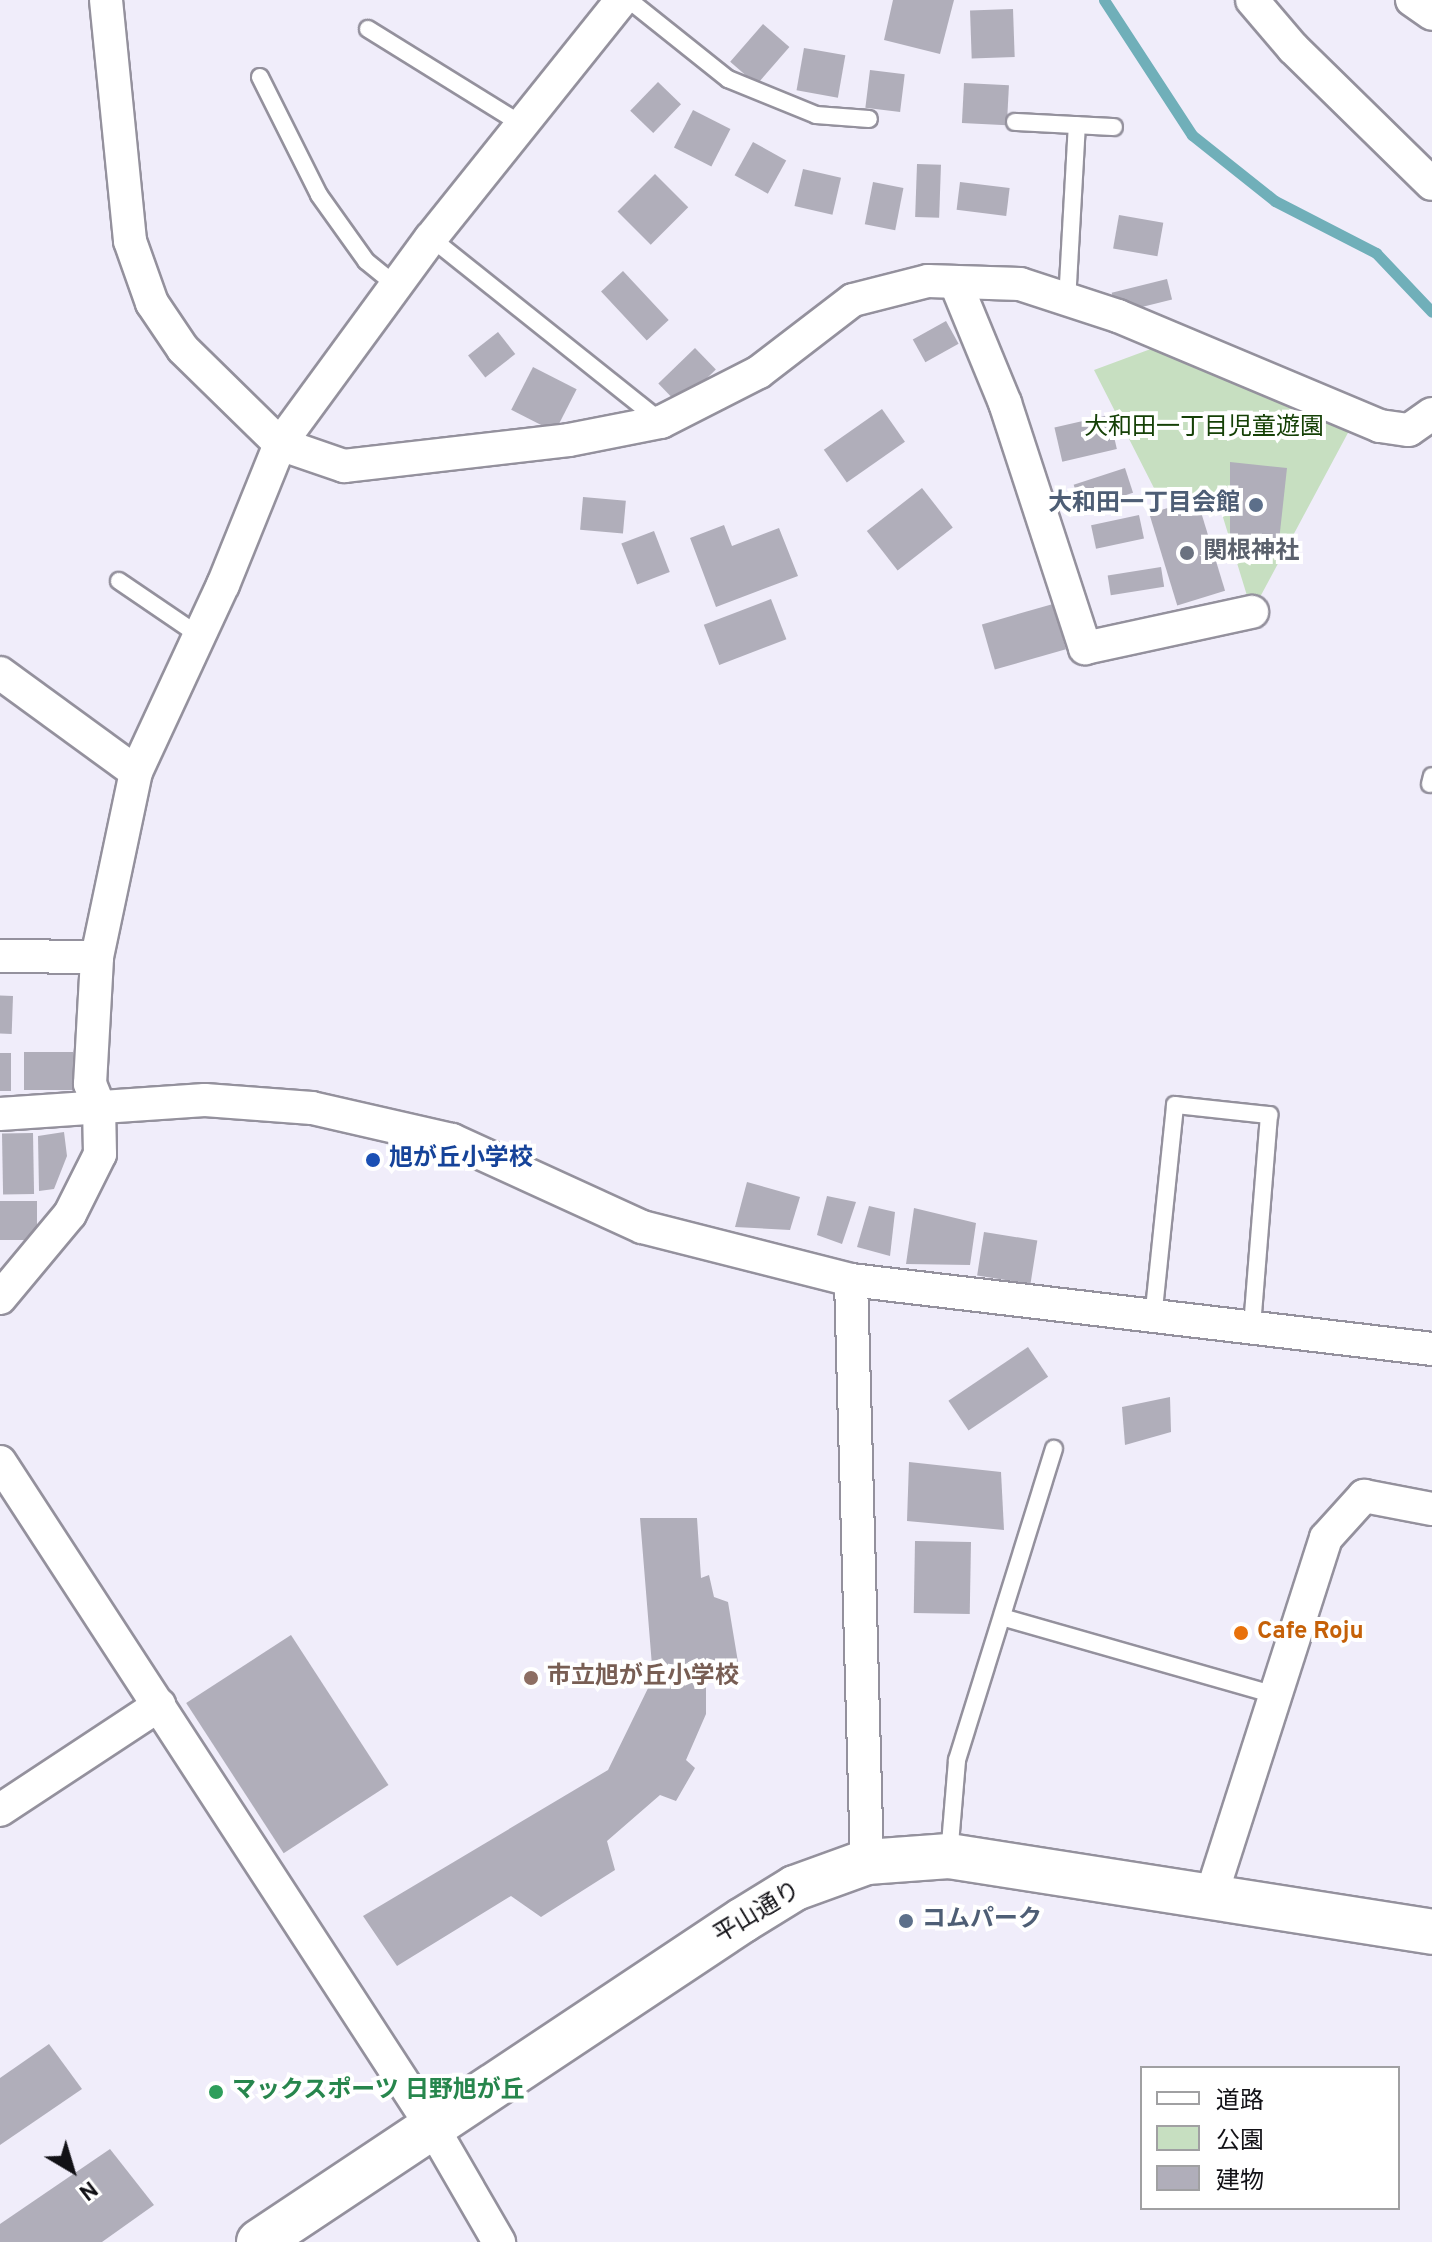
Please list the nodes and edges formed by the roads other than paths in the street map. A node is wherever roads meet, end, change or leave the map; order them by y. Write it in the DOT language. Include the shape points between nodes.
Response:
graph roads {
  1 [pos="106,0"];
  2 [pos="1252,0"];
  3 [pos="1412,0"];
  4 [pos="618,2"];
  5 [pos="1432,14"];
  6 [pos="368,29"];
  7 [pos="260,77"];
  8 [pos="869,119"];
  9 [pos="1015,122"];
  10 [pos="523,125"];
  11 [pos="1077,125"];
  12 [pos="1114,127"];
  13 [pos="1432,184"];
  14 [pos="431,238"];
  15 [pos="956,284"];
  16 [pos="396,285"];
  17 [pos="1067,302"];
  18 [pos="1432,414"];
  19 [pos="661,422"];
  20 [pos="280,444"];
  21 [pos="119,581"];
  22 [pos="1252,612"];
  23 [pos="197,634"];
  24 [pos="0,673"];
  25 [pos="136,772"];
  26 [pos="0,956"];
  27 [pos="97,957"];
  28 [pos="99,1106"];
  29 [pos="0,1114"];
  30 [pos="851,1280"];
  31 [pos="0,1298"];
  32 [pos="1153,1319"];
  33 [pos="1252,1328"];
  34 [pos="1432,1349"];
  35 [pos="1054,1449"];
  36 [pos="0,1462"];
  37 [pos="1432,1509"];
  38 [pos="1005,1618"];
  39 [pos="1276,1695"];
  40 [pos="159,1705"];
  41 [pos="0,1810"];
  42 [pos="949,1856"];
  43 [pos="867,1862"];
  44 [pos="1211,1896"];
  45 [pos="1432,1932"];
  46 [pos="433,2128"];
  47 [pos="259,2242"];
  48 [pos="499,2242"];
  1 -- 20 [label="street" via="130,241 152,303 183,349"];
  2 -- 13 [label="street" via="1293,48"];
  3 -- 5 [label="street"];
  4 -- 8 [label="lane" via="728,79 816,115"];
  4 -- 10 [label="street"];
  6 -- 10 [label="lane"];
  7 -- 16 [label="lane" via="319,195 366,261"];
  9 -- 11 [label="lane"];
  10 -- 14 [label="street"];
  11 -- 12 [label="lane"];
  11 -- 17 [label="lane"];
  14 -- 16 [label="street"];
  14 -- 19 [label="lane"];
  15 -- 17 [label="street" via="1020,284"];
  15 -- 19 [label="street" via="928,281 853,300 759,372"];
  15 -- 22 [label="street" via="1005,403 1085,648"];
  16 -- 20 [label="street"];
  17 -- 18 [label="street" via="1118,316 1380,426 1409,430"];
  19 -- 20 [label="street" via="569,440 344,466"];
  20 -- 23 [label="street" via="223,585"];
  21 -- 23 [label="lane"];
  23 -- 25 [label="street"];
  24 -- 25 [label="street"];
  25 -- 27 [label="street"];
  26 -- 27 [label="street"];
  27 -- 28 [label="street" via="90,1084"];
  28 -- 29 [label="street"];
  28 -- 30 [label="street" via="205,1100 312,1108 452,1140 642,1227"];
  28 -- 31 [label="street" via="100,1154 70,1214"];
  30 -- 32 [label="street"];
  30 -- 43 [label="street"];
  32 -- 33 [label="street"];
  32 -- 33 [label="lane" via="1175,1105 1269,1115"];
  33 -- 34 [label="street"];
  35 -- 38 [label="lane"];
  36 -- 40 [label="street"];
  37 -- 39 [label="street" via="1364,1496 1326,1538"];
  38 -- 39 [label="lane"];
  38 -- 42 [label="lane" via="957,1760"];
  39 -- 44 [label="street"];
  40 -- 41 [label="street"];
  40 -- 46 [label="street" via="312,1950"];
  42 -- 43 [label="main road, 平山通り"];
  42 -- 44 [label="main road, 平山通り"];
  43 -- 46 [label="main road, 平山通り" via="795,1888"];
  44 -- 45 [label="main road, 平山通り"];
  46 -- 47 [label="main road, 平山通り"];
  46 -- 48 [label="street"];
}
